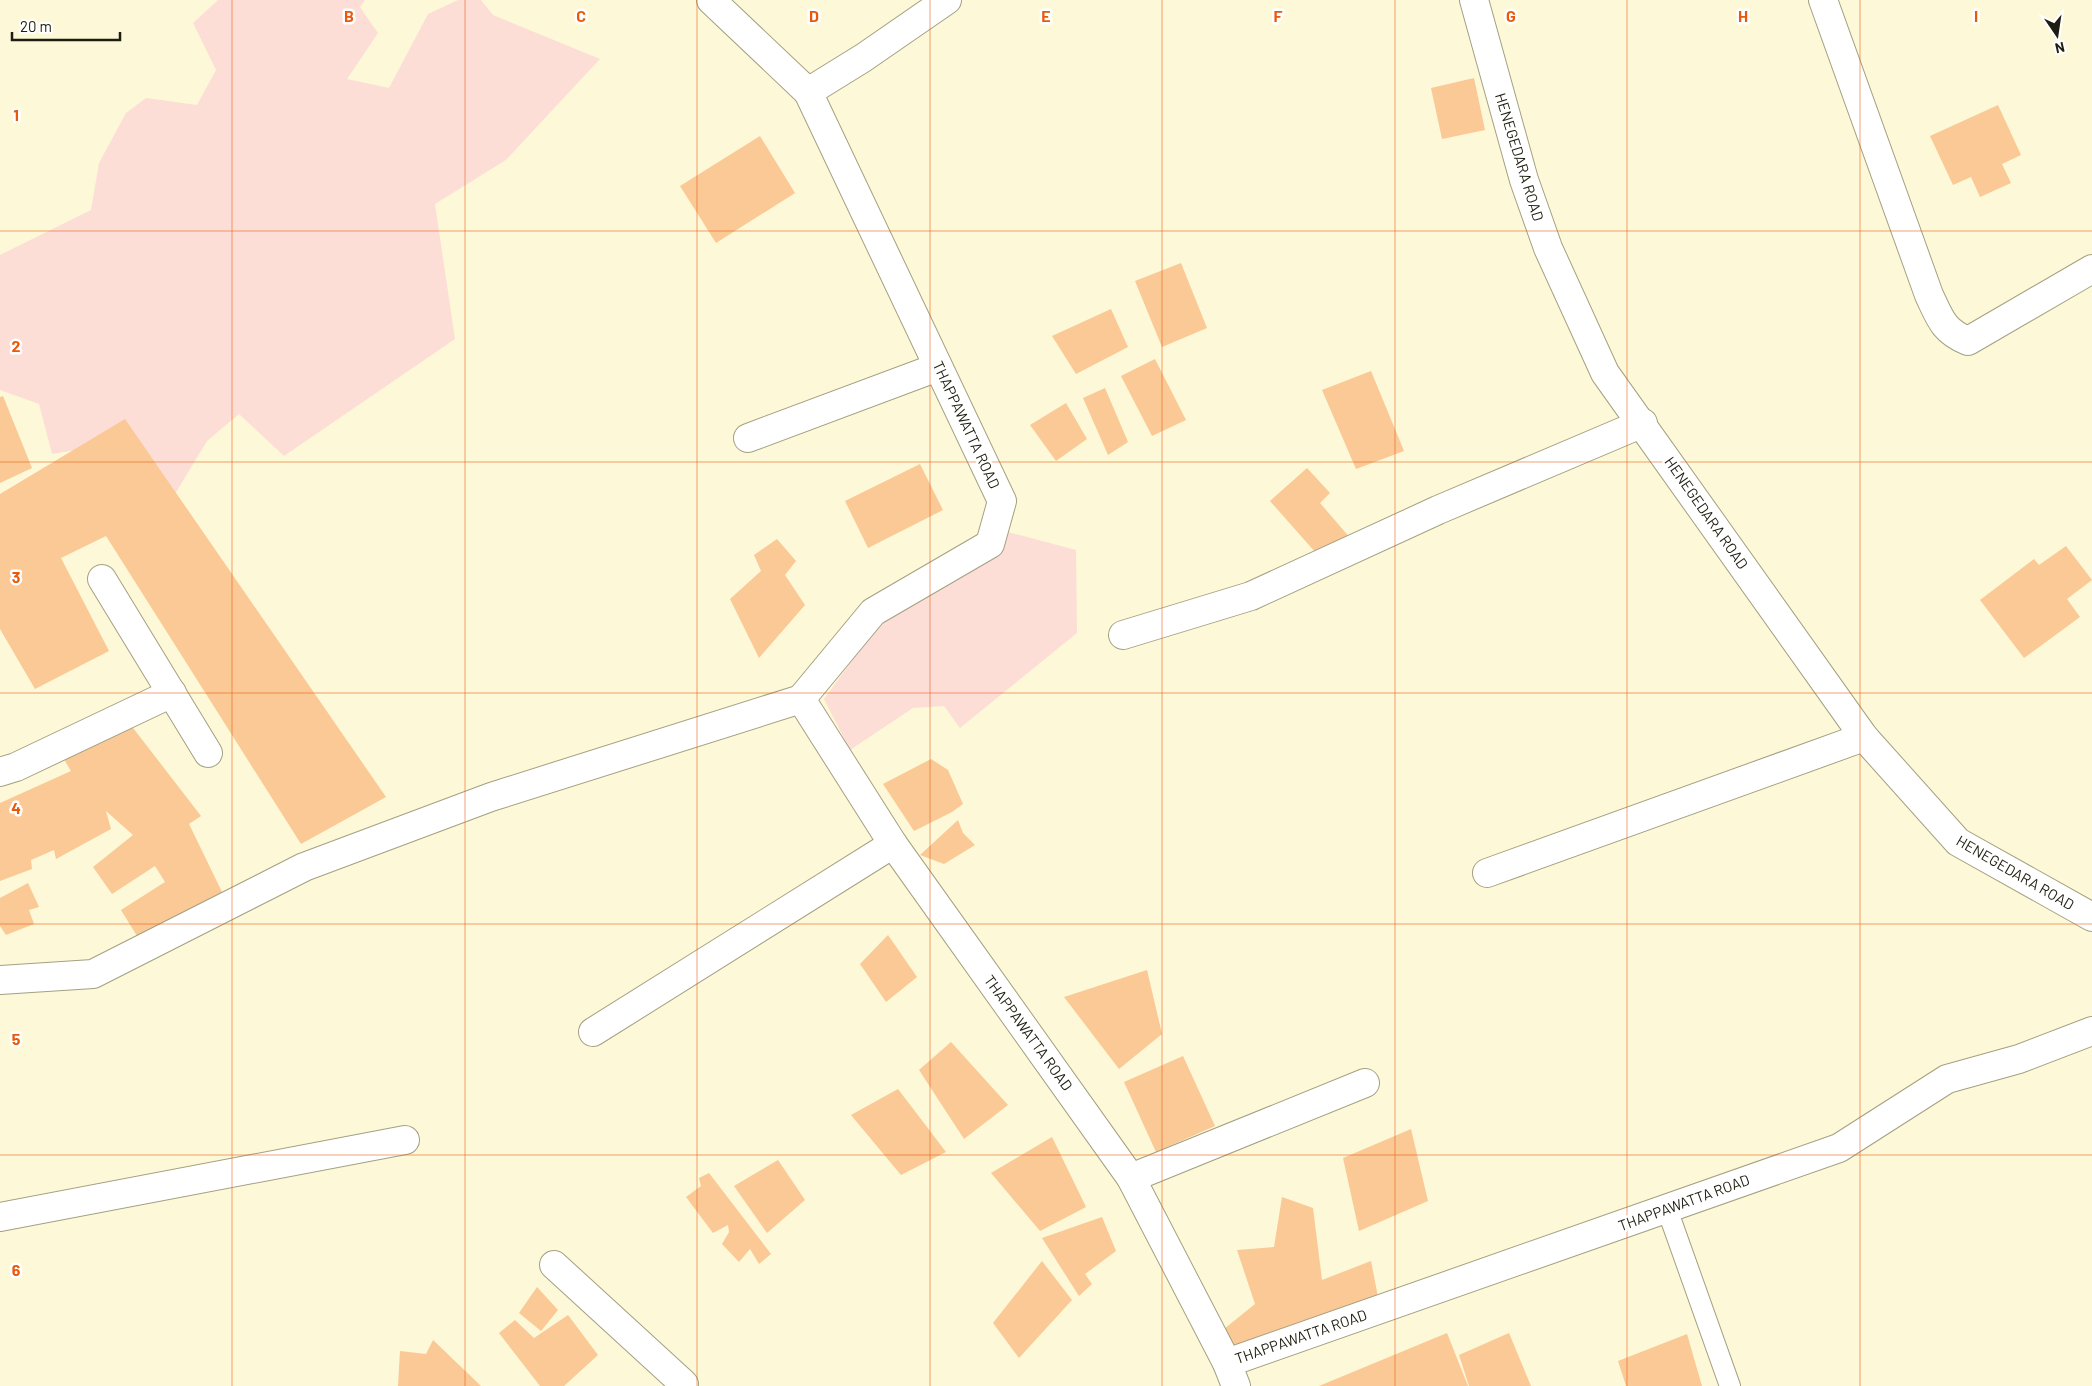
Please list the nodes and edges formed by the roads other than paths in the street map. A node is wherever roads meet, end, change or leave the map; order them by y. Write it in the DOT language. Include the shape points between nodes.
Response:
graph roads {
  1 [pos="711,0"];
  2 [pos="948,0"];
  3 [pos="1474,0"];
  4 [pos="1823,0"];
  5 [pos="808,92"];
  6 [pos="2092,269"];
  7 [pos="938,367"];
  8 [pos="1643,423"];
  9 [pos="748,438"];
  10 [pos="102,579"];
  11 [pos="1123,635"];
  12 [pos="172,693"];
  13 [pos="801,699"];
  14 [pos="1864,737"];
  15 [pos="208,753"];
  16 [pos="0,772"];
  17 [pos="893,844"];
  18 [pos="1487,873"];
  19 [pos="2092,917"];
  20 [pos="0,980"];
  21 [pos="2092,1031"];
  22 [pos="593,1032"];
  23 [pos="1365,1083"];
  24 [pos="405,1140"];
  25 [pos="1131,1178"];
  26 [pos="1667,1209"];
  27 [pos="0,1217"];
  28 [pos="554,1265"];
  29 [pos="1232,1374"];
  30 [pos="684,1386"];
  31 [pos="1730,1386"];
  1 -- 5 [label="street"];
  2 -- 5 [label="street"];
  3 -- 8 [label="street, HENEGEDARA ROAD" via="1524,180 1548,248 1606,373"];
  4 -- 6 [label="street" via="1942,324 1953,335 1968,341"];
  5 -- 7 [label="street, THAPPAWATTA ROAD"];
  7 -- 9 [label="street"];
  7 -- 13 [label="street, THAPPAWATTA ROAD" via="1002,501 990,544 873,612"];
  8 -- 11 [label="street" via="1438,510 1251,596"];
  8 -- 14 [label="street, HENEGEDARA ROAD"];
  10 -- 12 [label="street"];
  12 -- 15 [label="street"];
  12 -- 16 [label="street"];
  13 -- 17 [label="street, THAPPAWATTA ROAD"];
  13 -- 20 [label="street" via="491,797 304,867 93,974"];
  14 -- 18 [label="street"];
  14 -- 19 [label="street, HENEGEDARA ROAD" via="1958,842"];
  17 -- 22 [label="street"];
  17 -- 25 [label="street, THAPPAWATTA ROAD"];
  21 -- 26 [label="street, THAPPAWATTA ROAD" via="2019,1059 1947,1079 1839,1148"];
  23 -- 25 [label="street"];
  24 -- 27 [label="street"];
  25 -- 29 [label="street, THAPPAWATTA ROAD"];
  26 -- 29 [label="street, THAPPAWATTA ROAD"];
  26 -- 31 [label="lane"];
  28 -- 30 [label="street"];
}
